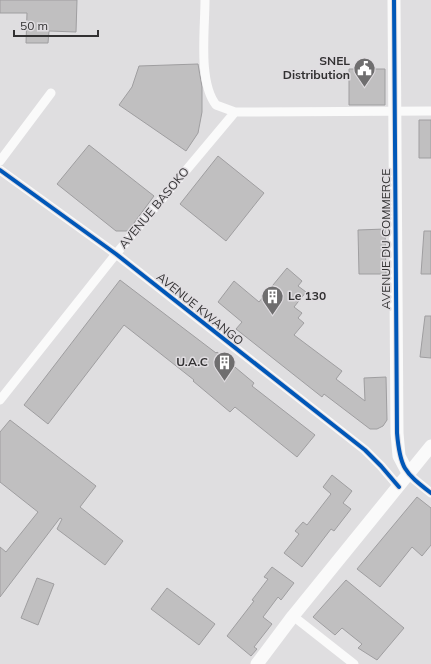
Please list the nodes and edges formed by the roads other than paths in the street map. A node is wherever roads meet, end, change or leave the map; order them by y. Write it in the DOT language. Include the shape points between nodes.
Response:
graph roads {
  1 [pos="205,0"];
  2 [pos="394,0"];
  3 [pos="51,92"];
  4 [pos="396,111"];
  5 [pos="235,112"];
  6 [pos="431,112"];
  7 [pos="0,160"];
  8 [pos="0,170"];
  9 [pos="116,254"];
  10 [pos="0,400"];
  11 [pos="431,446"];
  12 [pos="409,476"];
  13 [pos="399,487"];
  14 [pos="431,493"];
  15 [pos="293,616"];
  16 [pos="257,664"];
  17 [pos="354,664"];
  1 -- 5 [label="street" via="206,87 216,105"];
  2 -- 4 [label="street, AVENUE DU COMMERCE"];
  3 -- 7 [label="street"];
  4 -- 5 [label="street"];
  4 -- 6 [label="street"];
  4 -- 12 [label="street, AVENUE DU COMMERCE" via="397,433 399,456"];
  5 -- 9 [label="street, AVENUE BASOKO"];
  8 -- 9 [label="street, AVENUE KWANGO"];
  9 -- 10 [label="street, AVENUE BASOKO"];
  9 -- 13 [label="street, AVENUE KWANGO" via="365,450"];
  11 -- 12 [label="street"];
  12 -- 13 [label="street"];
  12 -- 14 [label="street"];
  13 -- 15 [label="street"];
  15 -- 16 [label="street"];
  15 -- 17 [label="street"];
}
